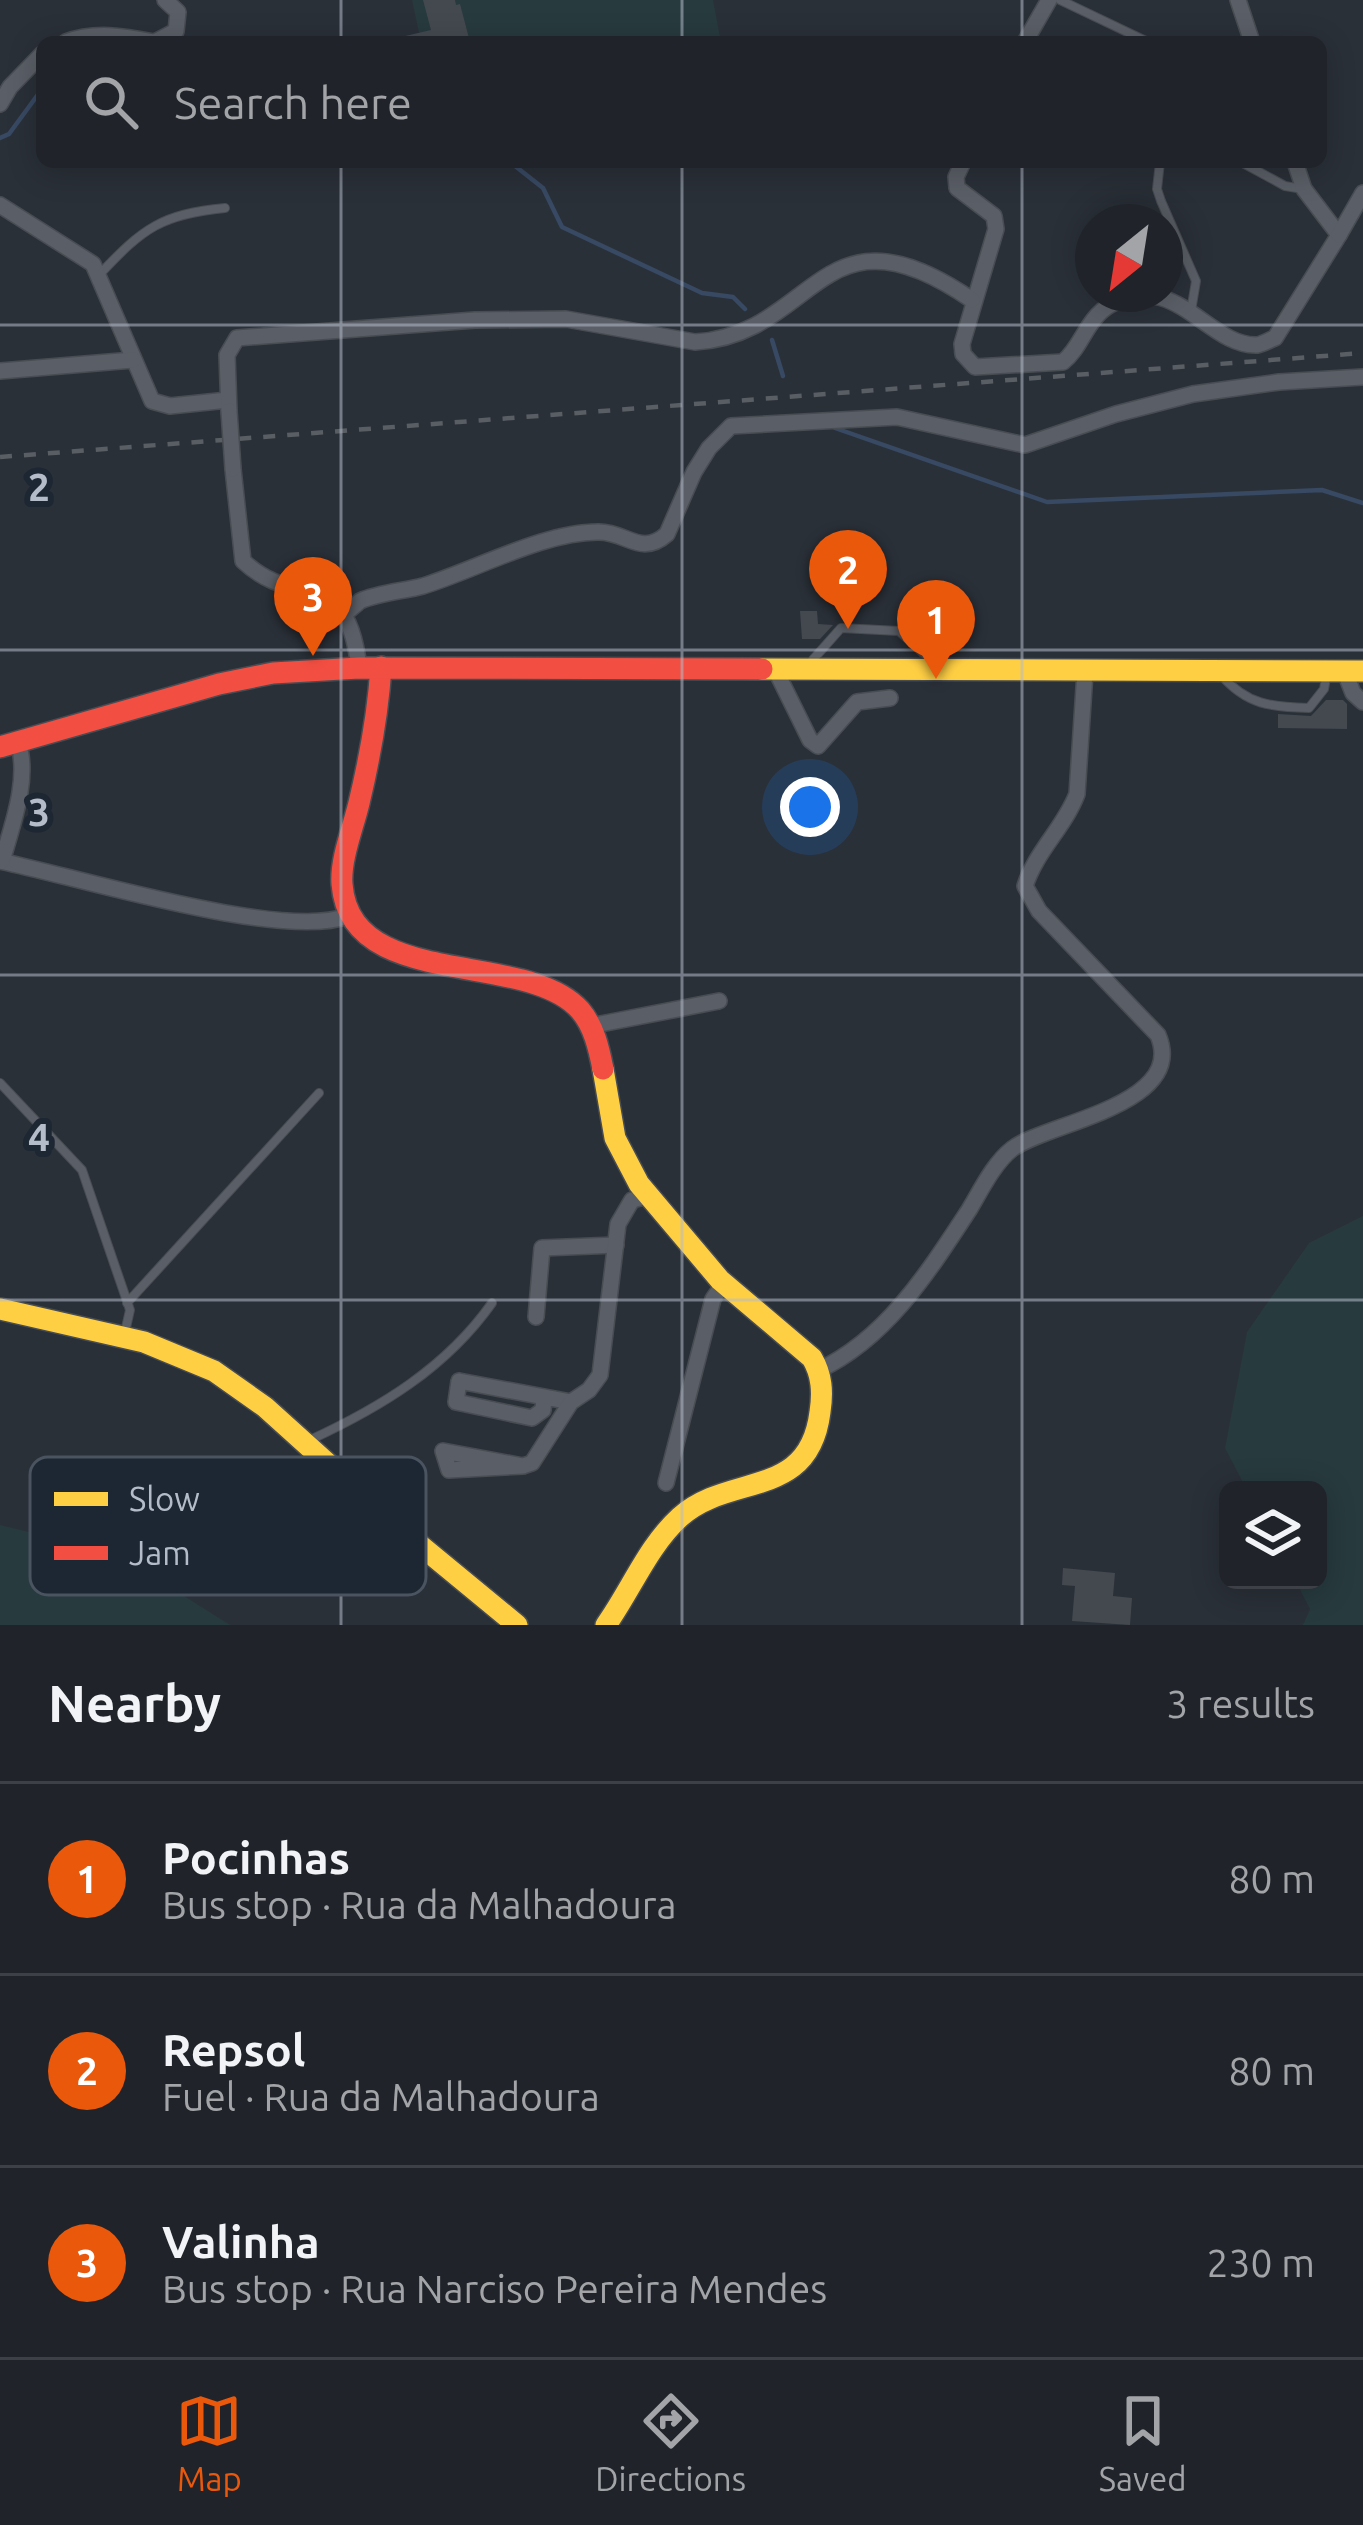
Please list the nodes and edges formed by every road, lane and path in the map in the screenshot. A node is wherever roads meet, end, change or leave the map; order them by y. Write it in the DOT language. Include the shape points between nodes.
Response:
graph roads {
  1 [pos="165,0"];
  2 [pos="1049,0"];
  3 [pos="1060,0"];
  4 [pos="1238,0"];
  5 [pos="82,36"];
  6 [pos="122,36"];
  7 [pos="167,36"];
  8 [pos="1028,36"];
  9 [pos="1135,36"];
  10 [pos="1250,36"];
  11 [pos="36,60"];
  12 [pos="0,104"];
  13 [pos="960,168"];
  14 [pos="1159,168"];
  15 [pos="1252,168"];
  16 [pos="1297,168"];
  17 [pos="1304,189"];
  18 [pos="1363,193"];
  19 [pos="0,205"];
  20 [pos="225,208"];
  21 [pos="1339,235"];
  22 [pos="98,276"];
  23 [pos="972,300"];
  24 [pos="1191,310"];
  25 [pos="133,360"];
  26 [pos="0,370"];
  27 [pos="1363,377"];
  28 [pos="229,405"];
  29 [pos="346,614"];
  30 [pos="774,667"];
  31 [pos="807,667"];
  32 [pos="370,668"];
  33 [pos="940,668"];
  34 [pos="1216,669"];
  35 [pos="1345,670"];
  36 [pos="1085,672"];
  37 [pos="890,698"];
  38 [pos="1363,702"];
  39 [pos="9,745"];
  40 [pos="1,861"];
  41 [pos="347,916"];
  42 [pos="719,1001"];
  43 [pos="590,1026"];
  44 [pos="0,1083"];
  45 [pos="319,1093"];
  46 [pos="648,1196"];
  47 [pos="616,1245"];
  48 [pos="724,1283"];
  49 [pos="127,1303"];
  50 [pos="492,1304"];
  51 [pos="0,1309"];
  52 [pos="536,1317"];
  53 [pos="124,1340"];
  54 [pos="819,1370"];
  55 [pos="544,1399"];
  56 [pos="571,1402"];
  57 [pos="303,1443"];
  58 [pos="319,1457"];
  59 [pos="523,1466"];
  60 [pos="665,1483"];
  61 [pos="426,1550"];
  62 [pos="517,1625"];
  63 [pos="606,1625"];
  1 -- 7 [label="street" via="178,12 176,32"];
  2 -- 8 [label="street"];
  3 -- 9 [label="lane"];
  4 -- 10 [label="street"];
  5 -- 6 [label="street"];
  11 -- 12 [label="street"];
  13 -- 23 [label="street" via="957,188 994,217 996,229"];
  14 -- 24 [label="lane" via="1161,201 1196,280"];
  15 -- 17 [label="lane"];
  16 -- 17 [label="street"];
  17 -- 21 [label="street"];
  18 -- 21 [label="street"];
  19 -- 22 [label="street" via="56,237"];
  20 -- 22 [label="lane" via="162,219"];
  21 -- 24 [label="street" via="1275,338 1256,345 1231,337"];
  22 -- 25 [label="street"];
  23 -- 24 [label="street" via="962,344 975,367 1063,362 1100,311 1133,297"];
  23 -- 28 [label="street" via="926,272 854,263 762,322 716,341 566,320 237,338 227,355"];
  25 -- 26 [label="street"];
  25 -- 28 [label="street" via="157,404"];
  27 -- 29 [label="street" via="1193,394 1025,446 897,417 731,426 709,448 657,543 587,533 359,602"];
  28 -- 29 [label="street, bridge" via="243,561 331,599"];
  29 -- 32 [label="street"];
  30 -- 31 [label="street"];
  30 -- 32 [label="street"];
  30 -- 37 [label="street" via="818,746 857,702"];
  31 -- 33 [label="street"];
  31 -- 33 [label="lane" via="842,628 899,632"];
  32 -- 39 [label="street" via="219,684"];
  32 -- 41 [label="street" via="377,728 341,880"];
  33 -- 36 [label="street"];
  34 -- 35 [label="street"];
  34 -- 35 [label="lane" via="1238,694 1266,707 1309,708"];
  34 -- 36 [label="street"];
  35 -- 38 [label="street"];
  36 -- 54 [label="street" via="1077,794 1025,886 1039,911 1158,1036 1160,1064 1147,1084 1107,1112 1011,1150 896,1311 847,1358"];
  39 -- 40 [label="street" via="22,752 20,782"];
  40 -- 41 [label="street" via="231,911 322,923"];
  41 -- 43 [label="street" via="408,954 559,993"];
  42 -- 43 [label="street"];
  43 -- 46 [label="street" via="616,1140"];
  44 -- 49 [label="lane" via="82,1171"];
  45 -- 49 [label="lane"];
  46 -- 47 [label="street" via="622,1211"];
  46 -- 48 [label="street"];
  47 -- 52 [label="street" via="542,1248"];
  47 -- 56 [label="street" via="600,1376"];
  48 -- 54 [label="street" via="805,1348"];
  48 -- 60 [label="street" via="713,1299"];
  49 -- 53 [label="lane"];
  50 -- 57 [label="lane" via="426,1374"];
  51 -- 53 [label="street"];
  53 -- 57 [label="street" via="211,1369"];
  54 -- 63 [label="street" via="818,1424 801,1462 689,1509"];
  55 -- 55 [label="street" via="459,1382 455,1402 532,1418"];
  55 -- 56 [label="street"];
  56 -- 59 [label="street"];
  57 -- 58 [label="street"];
  61 -- 62 [label="street"];
}
